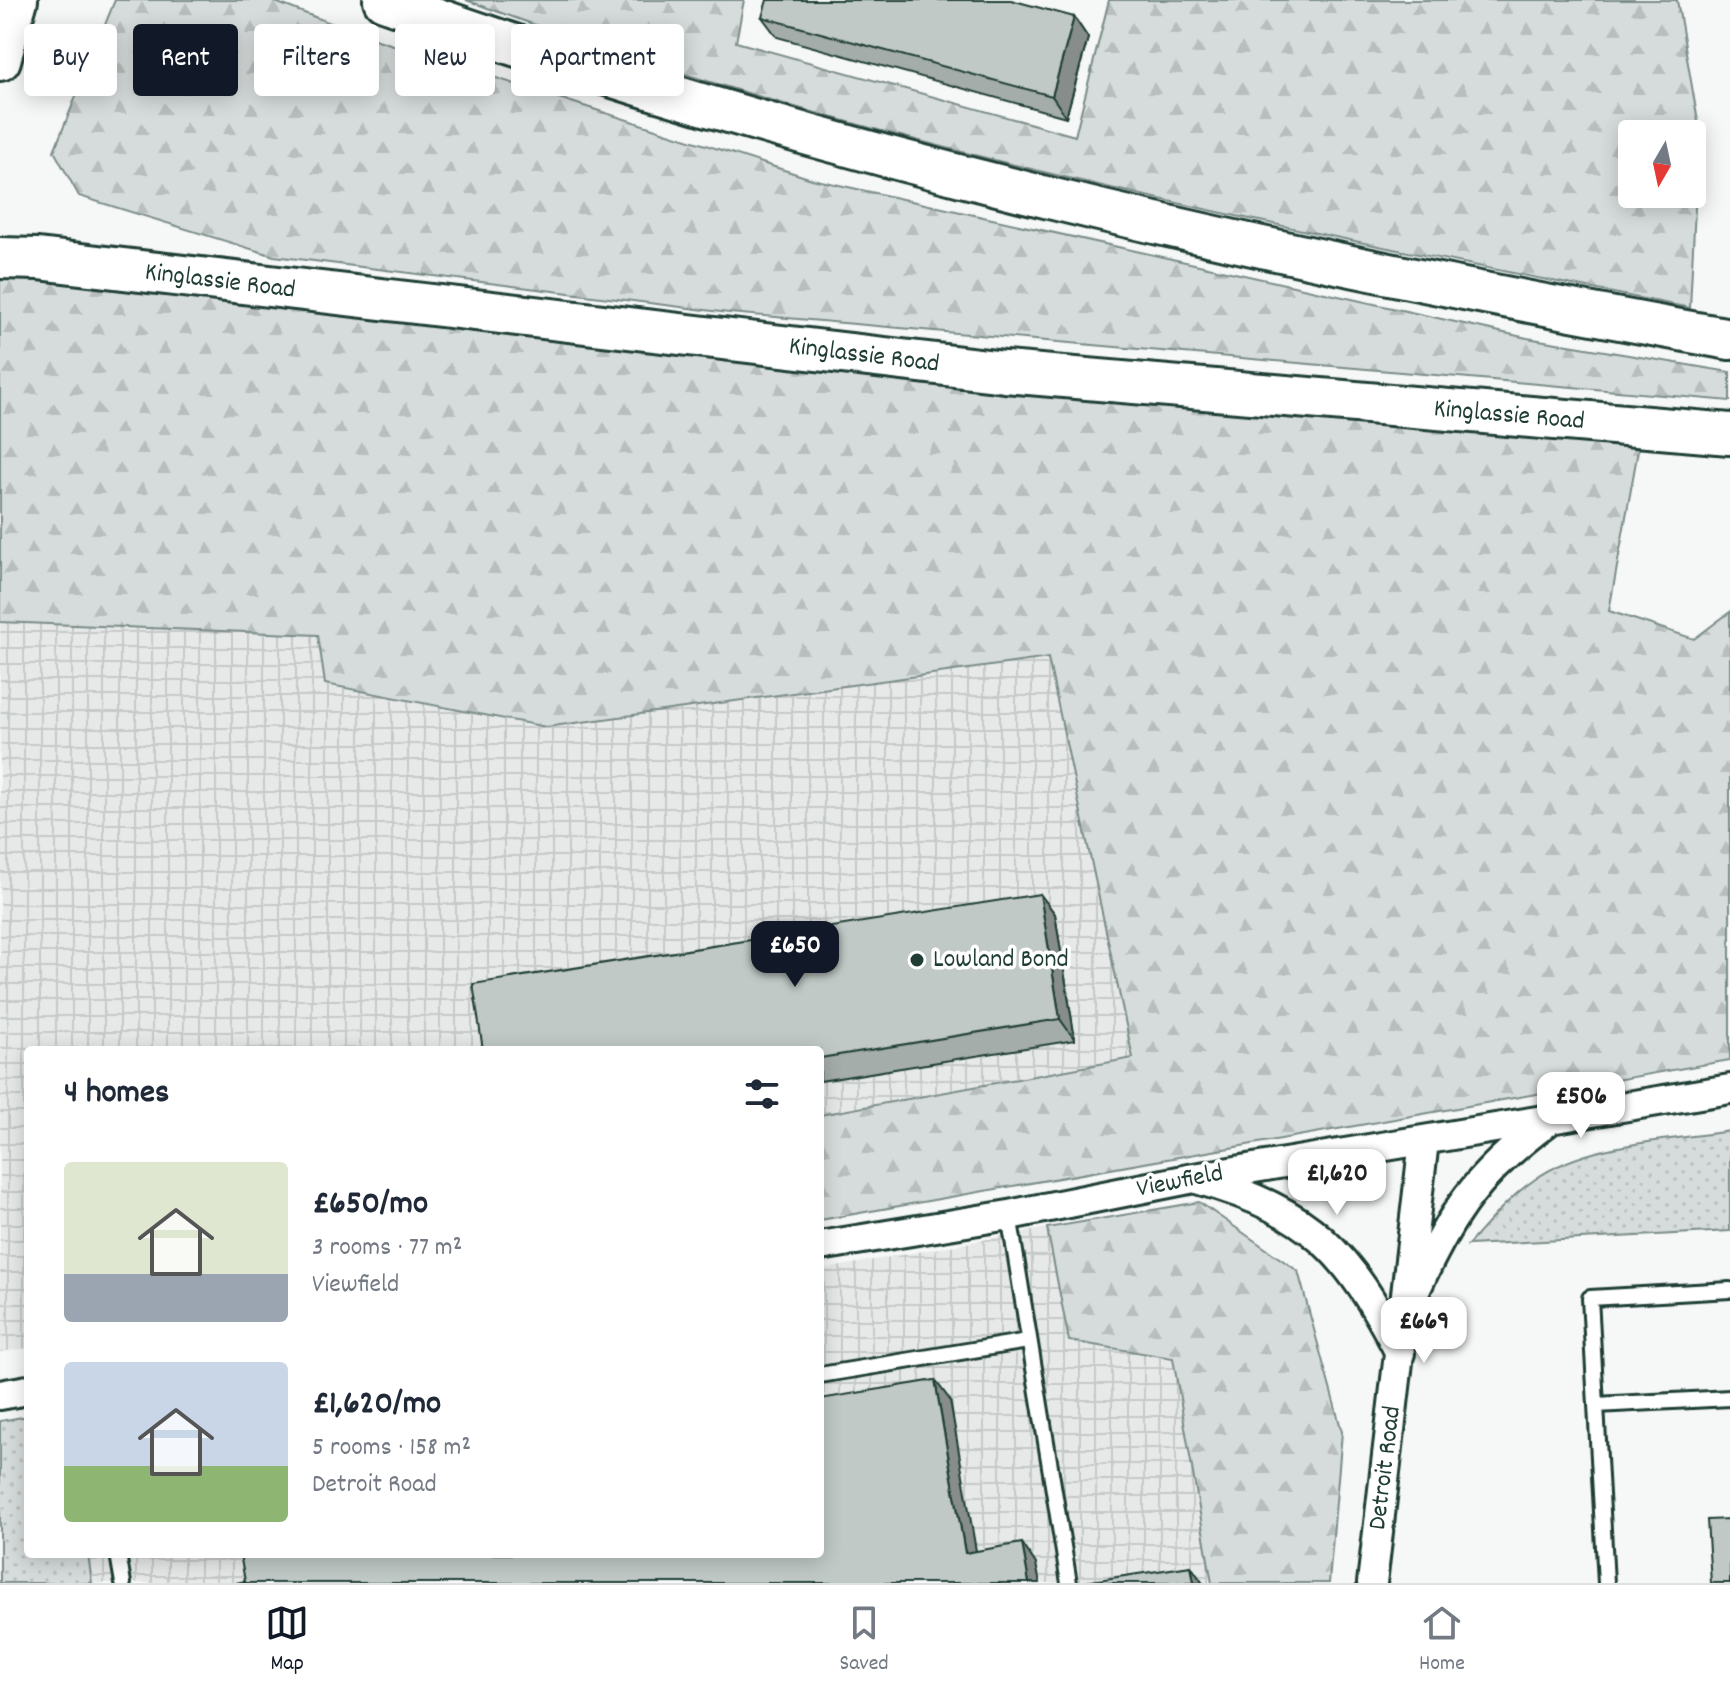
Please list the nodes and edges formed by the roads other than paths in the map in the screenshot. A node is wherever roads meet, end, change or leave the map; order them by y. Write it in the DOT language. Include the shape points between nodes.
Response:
graph roads {
  1 [pos="17,0"];
  2 [pos="384,0"];
  3 [pos="0,60"];
  4 [pos="0,258"];
  5 [pos="1730,339"];
  6 [pos="1730,434"];
  7 [pos="1730,1089"];
  8 [pos="1551,1119"];
  9 [pos="1424,1141"];
  10 [pos="1194,1178"];
  11 [pos="1009,1215"];
  12 [pos="824,1245"];
  13 [pos="1730,1290"];
  14 [pos="1404,1316"];
  15 [pos="1028,1341"];
  16 [pos="1400,1353"];
  17 [pos="824,1374"];
  18 [pos="24,1391"];
  19 [pos="0,1395"];
  20 [pos="1730,1398"];
  21 [pos="1596,1405"];
  22 [pos="119,1558"];
  23 [pos="123,1583"];
  24 [pos="1069,1583"];
  25 [pos="1372,1583"];
  26 [pos="1606,1583"];
  1 -- 3 [label="main road"];
  2 -- 5 [label="main road" via="644,86 1027,194 1333,264"];
  4 -- 6 [label="main road, Kinglassie Road" via="1005,372"];
  7 -- 8 [label="street, Viewfield"];
  8 -- 9 [label="street, Viewfield"];
  8 -- 14 [label="street, Detroit Road" via="1474,1184"];
  9 -- 10 [label="street, Viewfield"];
  9 -- 14 [label="street, Detroit Road"];
  10 -- 11 [label="street, Viewfield"];
  10 -- 16 [label="street" via="1271,1205 1321,1237 1371,1297"];
  11 -- 12 [label="street, Viewfield"];
  11 -- 15 [label="lane"];
  13 -- 21 [label="lane" via="1590,1298"];
  14 -- 16 [label="street, Detroit Road"];
  15 -- 17 [label="lane"];
  15 -- 24 [label="lane"];
  16 -- 25 [label="street, Detroit Road"];
  18 -- 19 [label="street"];
  20 -- 21 [label="lane"];
  21 -- 26 [label="lane"];
  22 -- 23 [label="lane"];
}
